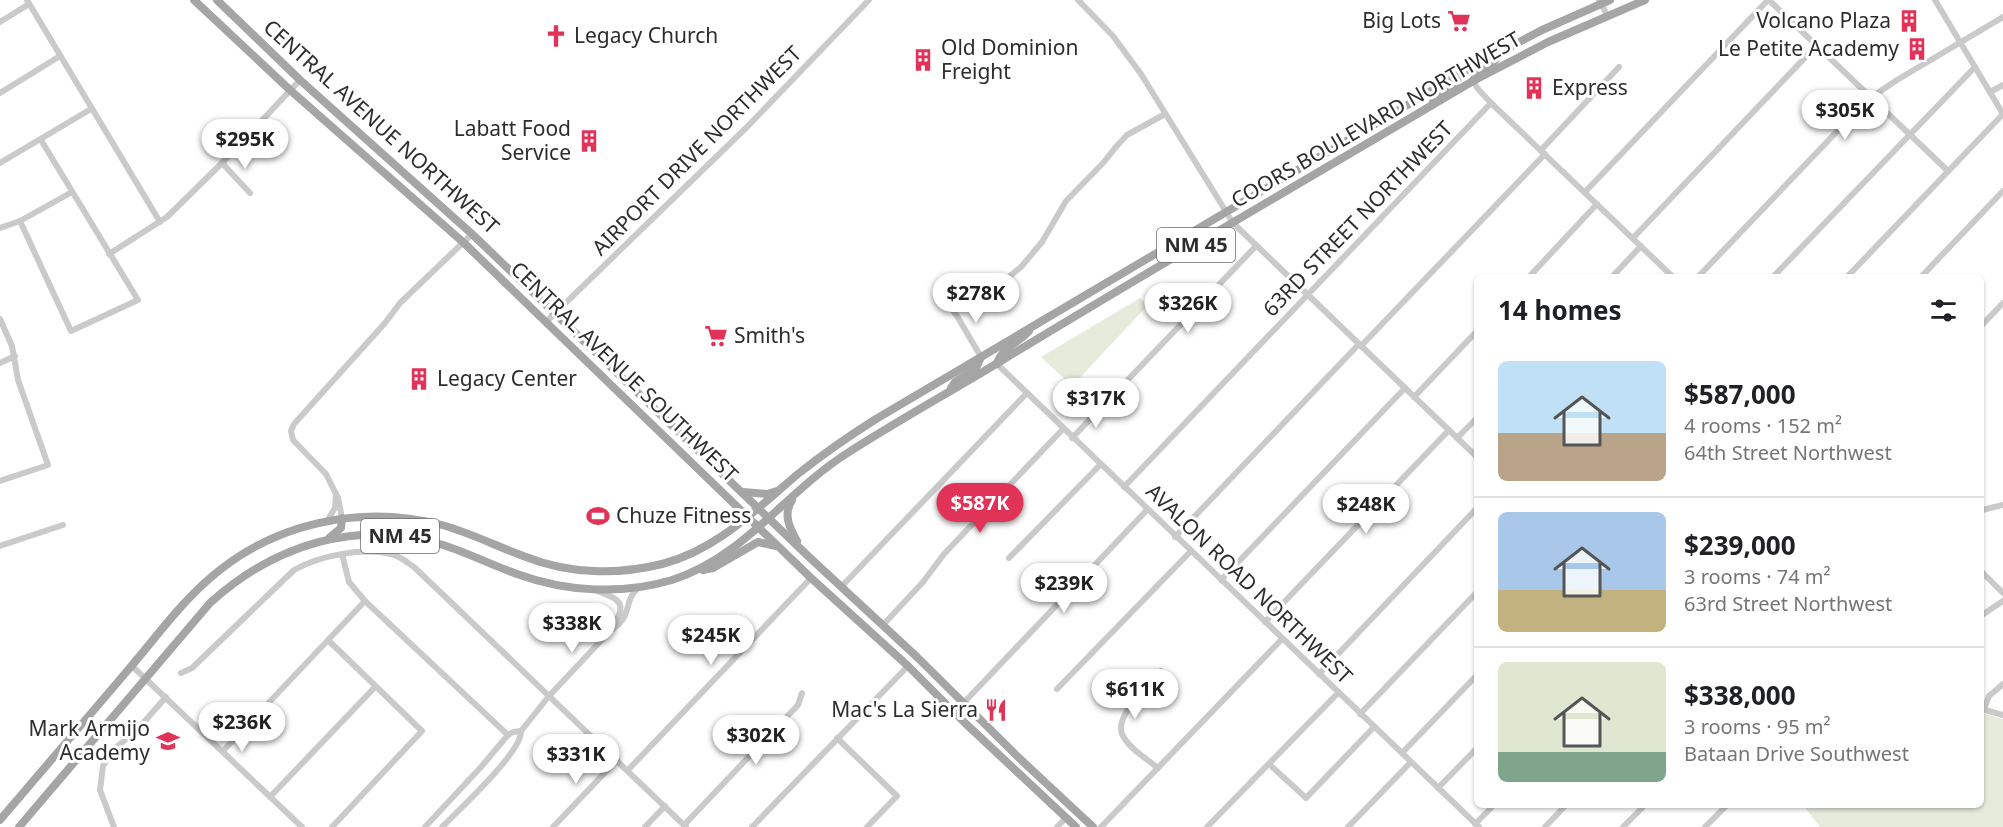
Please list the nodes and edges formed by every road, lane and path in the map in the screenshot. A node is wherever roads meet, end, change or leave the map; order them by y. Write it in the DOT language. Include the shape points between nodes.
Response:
graph roads {
  1 [pos="194,0"];
  2 [pos="217,0"];
  3 [pos="869,0"];
  4 [pos="1078,0"];
  5 [pos="1610,0"];
  6 [pos="1645,0"];
  7 [pos="1768,0"];
  8 [pos="1935,0"];
  9 [pos="28,2"];
  10 [pos="1600,2"];
  11 [pos="1607,15"];
  12 [pos="2003,17"];
  13 [pos="0,22"];
  14 [pos="1960,42"];
  15 [pos="1817,45"];
  16 [pos="1501,51"];
  17 [pos="60,56"];
  18 [pos="1619,67"];
  19 [pos="1975,67"];
  20 [pos="1463,72"];
  21 [pos="300,80"];
  22 [pos="1473,81"];
  23 [pos="2003,85"];
  24 [pos="290,90"];
  25 [pos="1990,92"];
  26 [pos="0,93"];
  27 [pos="1871,97"];
  28 [pos="1491,103"];
  29 [pos="1432,105"];
  30 [pos="91,109"];
  31 [pos="1166,114"];
  32 [pos="2003,114"];
  33 [pos="1909,134"];
  34 [pos="41,140"];
  35 [pos="1543,152"];
  36 [pos="0,163"];
  37 [pos="222,163"];
  38 [pos="1948,171"];
  39 [pos="2003,191"];
  40 [pos="72,192"];
  41 [pos="1584,192"];
  42 [pos="250,193"];
  43 [pos="1598,204"];
  44 [pos="1225,212"];
  45 [pos="20,221"];
  46 [pos="160,222"];
  47 [pos="1233,223"];
  48 [pos="0,228"];
  49 [pos="472,234"];
  50 [pos="1633,238"];
  51 [pos="464,243"];
  52 [pos="1256,246"];
  53 [pos="1641,246"];
  54 [pos="109,254"];
  55 [pos="1532,274"];
  56 [pos="1615,274"];
  57 [pos="1670,274"];
  58 [pos="1701,274"];
  59 [pos="1776,274"];
  60 [pos="1850,274"];
  61 [pos="1924,274"];
  62 [pos="518,278"];
  63 [pos="508,286"];
  64 [pos="1308,295"];
  65 [pos="2003,303"];
  66 [pos="556,314"];
  67 [pos="0,319"];
  68 [pos="546,322"];
  69 [pos="1984,323"];
  70 [pos="1031,327"];
  71 [pos="1474,334"];
  72 [pos="1360,345"];
  73 [pos="15,356"];
  74 [pos="981,357"];
  75 [pos="0,363"];
  76 [pos="997,364"];
  77 [pos="1405,388"];
  78 [pos="951,390"];
  79 [pos="1026,394"];
  80 [pos="1414,397"];
  81 [pos="1474,421"];
  82 [pos="1063,429"];
  83 [pos="1449,430"];
  84 [pos="1072,438"];
  85 [pos="1457,438"];
  86 [pos="837,444"];
  87 [pos="1474,454"];
  88 [pos="843,456"];
  89 [pos="1100,465"];
  90 [pos="0,481"];
  91 [pos="1124,487"];
  92 [pos="782,489"];
  93 [pos="743,492"];
  94 [pos="336,493"];
  95 [pos="796,493"];
  96 [pos="2003,505"];
  97 [pos="760,508"];
  98 [pos="1147,510"];
  99 [pos="1984,510"];
  100 [pos="1474,511"];
  101 [pos="770,517"];
  102 [pos="342,518"];
  103 [pos="749,518"];
  104 [pos="327,520"];
  105 [pos="63,525"];
  106 [pos="759,528"];
  107 [pos="1176,537"];
  108 [pos="324,540"];
  109 [pos="0,546"];
  110 [pos="778,546"];
  111 [pos="1191,551"];
  112 [pos="804,552"];
  113 [pos="342,554"];
  114 [pos="1009,558"];
  115 [pos="696,572"];
  116 [pos="1984,574"];
  117 [pos="811,578"];
  118 [pos="1221,580"];
  119 [pos="841,586"];
  120 [pos="638,588"];
  121 [pos="595,590"];
  122 [pos="2003,593"];
  123 [pos="1474,595"];
  124 [pos="365,601"];
  125 [pos="2003,601"];
  126 [pos="1984,614"];
  127 [pos="1265,622"];
  128 [pos="883,625"];
  129 [pos="612,629"];
  130 [pos="1282,639"];
  131 [pos="328,640"];
  132 [pos="132,666"];
  133 [pos="908,666"];
  134 [pos="1161,670"];
  135 [pos="181,673"];
  136 [pos="1319,674"];
  137 [pos="145,677"];
  138 [pos="1474,678"];
  139 [pos="2003,684"];
  140 [pos="375,687"];
  141 [pos="1057,689"];
  142 [pos="802,693"];
  143 [pos="1338,693"];
  144 [pos="549,696"];
  145 [pos="166,697"];
  146 [pos="964,703"];
  147 [pos="1984,707"];
  148 [pos="1984,709"];
  149 [pos="954,713"];
  150 [pos="1360,714"];
  151 [pos="2003,715"];
  152 [pos="1374,727"];
  153 [pos="521,731"];
  154 [pos="508,735"];
  155 [pos="837,738"];
  156 [pos="223,751"];
  157 [pos="1474,751"];
  158 [pos="1402,753"];
  159 [pos="617,760"];
  160 [pos="1411,762"];
  161 [pos="1269,764"];
  162 [pos="1158,768"];
  163 [pos="628,770"];
  164 [pos="1438,788"];
  165 [pos="270,796"];
  166 [pos="665,806"];
  167 [pos="1491,808"];
  168 [pos="1563,808"];
  169 [pos="1642,808"];
  170 [pos="1722,808"];
  171 [pos="1066,818"];
  172 [pos="0,820"];
  173 [pos="297,825"];
  174 [pos="1477,825"];
  175 [pos="685,826"];
  176 [pos="20,827"];
  177 [pos="114,827"];
  178 [pos="332,827"];
  179 [pos="425,827"];
  180 [pos="442,827"];
  181 [pos="553,827"];
  182 [pos="645,827"];
  183 [pos="752,827"];
  184 [pos="867,827"];
  185 [pos="1057,827"];
  186 [pos="1076,827"];
  187 [pos="1093,827"];
  188 [pos="1101,827"];
  189 [pos="1207,827"];
  190 [pos="1348,827"];
  191 [pos="1545,827"];
  192 [pos="1623,827"];
  193 [pos="1705,827"];
  1 -- 24 [label="main road, CENTRAL AVENUE SOUTHWEST"];
  2 -- 21 [label="main road, CENTRAL AVENUE NORTHWEST"];
  3 -- 66 [label="street, AIRPORT DRIVE NORTHWEST" via="747,127"];
  4 -- 31 [label="street" via="1129,57"];
  5 -- 10 [label="main road, COORS BOULEVARD NORTHWEST / NM 45"];
  6 -- 11 [label="main road, COORS BOULEVARD NORTHWEST / NM 45"];
  7 -- 15 [label="street"];
  7 -- 41 [label="street"];
  8 -- 14 [label="street"];
  9 -- 13 [label="street"];
  9 -- 17 [label="street"];
  10 -- 11 [label="street"];
  10 -- 16 [label="main road, COORS BOULEVARD NORTHWEST / NM 45"];
  11 -- 22 [label="main road, COORS BOULEVARD NORTHWEST / NM 45"];
  12 -- 14 [label="street"];
  14 -- 19 [label="street"];
  14 -- 27 [label="street"];
  15 -- 27 [label="street"];
  15 -- 50 [label="street"];
  16 -- 20 [label="main road, COORS BOULEVARD NORTHWEST / NM 45"];
  16 -- 22 [label="main road" via="1498,59 1476,73"];
  17 -- 26 [label="street"];
  17 -- 30 [label="street"];
  18 -- 35 [label="street"];
  19 -- 25 [label="street"];
  19 -- 33 [label="street"];
  20 -- 29 [label="main road" via="1435,97"];
  20 -- 44 [label="main road, COORS BOULEVARD NORTHWEST / NM 45"];
  21 -- 24 [label="street"];
  21 -- 49 [label="main road, CENTRAL AVENUE NORTHWEST"];
  22 -- 28 [label="street"];
  22 -- 29 [label="main road, COORS BOULEVARD NORTHWEST / NM 45"];
  23 -- 25 [label="street"];
  24 -- 37 [label="street"];
  24 -- 51 [label="main road, CENTRAL AVENUE SOUTHWEST"];
  25 -- 32 [label="street"];
  27 -- 33 [label="street"];
  27 -- 58 [label="street"];
  28 -- 35 [label="street"];
  28 -- 64 [label="street, 63RD STREET NORTHWEST"];
  29 -- 47 [label="main road, COORS BOULEVARD NORTHWEST / NM 45"];
  30 -- 34 [label="street"];
  30 -- 46 [label="street"];
  31 -- 44 [label="street"];
  31 -- 74 [label="street" via="1127,135 1066,201 1042,242 1021,267 996,285 949,305"];
  32 -- 38 [label="street"];
  33 -- 38 [label="street"];
  33 -- 59 [label="street"];
  34 -- 36 [label="street"];
  34 -- 40 [label="street"];
  35 -- 41 [label="street"];
  35 -- 72 [label="street"];
  37 -- 42 [label="street"];
  37 -- 46 [label="street"];
  38 -- 60 [label="street"];
  39 -- 61 [label="street"];
  40 -- 45 [label="street"];
  40 -- 54 [label="street"];
  41 -- 43 [label="street"];
  43 -- 50 [label="street"];
  43 -- 55 [label="street"];
  44 -- 47 [label="street"];
  44 -- 70 [label="main road, COORS BOULEVARD NORTHWEST / NM 45"];
  45 -- 48 [label="street"];
  45 -- 54 [label="street" via="71,331 138,300"];
  46 -- 54 [label="street"];
  47 -- 52 [label="street"];
  47 -- 76 [label="main road, COORS BOULEVARD NORTHWEST / NM 45"];
  49 -- 51 [label="street"];
  49 -- 62 [label="main road, CENTRAL AVENUE NORTHWEST"];
  50 -- 53 [label="street"];
  51 -- 63 [label="main road, CENTRAL AVENUE SOUTHWEST"];
  51 -- 94 [label="street" via="400,303 294,424 292,440 319,466"];
  52 -- 64 [label="street"];
  52 -- 84 [label="street"];
  53 -- 56 [label="street"];
  53 -- 57 [label="street"];
  62 -- 63 [label="main road"];
  62 -- 66 [label="main road, CENTRAL AVENUE NORTHWEST"];
  63 -- 68 [label="main road, CENTRAL AVENUE SOUTHWEST"];
  64 -- 72 [label="street"];
  64 -- 91 [label="street, 63RD STREET NORTHWEST"];
  65 -- 69 [label="street"];
  66 -- 68 [label="street, AIRPORT DRIVE NORTHWEST"];
  66 -- 93 [label="main road, CENTRAL AVENUE NORTHWEST"];
  67 -- 73 [label="street"];
  68 -- 103 [label="main road, CENTRAL AVENUE SOUTHWEST"];
  70 -- 74 [label="main road, COORS BOULEVARD NORTHWEST / NM 45"];
  70 -- 76 [label="main road" via="1021,340 1004,351"];
  71 -- 80 [label="street"];
  72 -- 77 [label="street"];
  72 -- 107 [label="street"];
  73 -- 75 [label="street"];
  73 -- 90 [label="street" via="18,380 48,465"];
  74 -- 78 [label="main road" via="976,368 955,382"];
  74 -- 86 [label="main road, COORS BOULEVARD NORTHWEST / NM 45"];
  76 -- 78 [label="main road, COORS BOULEVARD NORTHWEST / NM 45"];
  76 -- 79 [label="street, AVALON ROAD NORTHWEST"];
  77 -- 80 [label="street"];
  77 -- 118 [label="street"];
  78 -- 88 [label="main road, COORS BOULEVARD NORTHWEST / NM 45"];
  79 -- 82 [label="street, AVALON ROAD NORTHWEST"];
  79 -- 119 [label="street"];
  80 -- 83 [label="street"];
  81 -- 85 [label="street"];
  82 -- 84 [label="street, AVALON ROAD NORTHWEST"];
  82 -- 128 [label="street" via="944,554"];
  83 -- 85 [label="street"];
  83 -- 127 [label="street"];
  84 -- 89 [label="street, AVALON ROAD NORTHWEST"];
  85 -- 87 [label="street"];
  86 -- 88 [label="main road"];
  86 -- 92 [label="main road, COORS BOULEVARD NORTHWEST / NM 45"];
  88 -- 95 [label="main road, COORS BOULEVARD NORTHWEST / NM 45"];
  89 -- 91 [label="street, AVALON ROAD NORTHWEST"];
  89 -- 114 [label="street"];
  91 -- 98 [label="street, AVALON ROAD NORTHWEST"];
  92 -- 93 [label="main road" via="767,494"];
  92 -- 97 [label="main road, COORS BOULEVARD NORTHWEST / NM 45"];
  93 -- 97 [label="main road, CENTRAL AVENUE NORTHWEST"];
  94 -- 102 [label="street"];
  94 -- 104 [label="street" via="335,508"];
  95 -- 101 [label="main road, COORS BOULEVARD NORTHWEST / NM 45"];
  95 -- 112 [label="main road" via="787,507 787,519"];
  96 -- 99 [label="street"];
  97 -- 101 [label="main road, CENTRAL AVENUE NORTHWEST"];
  97 -- 103 [label="main road, NM 45"];
  98 -- 107 [label="street, AVALON ROAD NORTHWEST"];
  98 -- 146 [label="street"];
  100 -- 136 [label="street"];
  101 -- 106 [label="main road, NM 45"];
  101 -- 112 [label="main road, CENTRAL AVENUE NORTHWEST"];
  102 -- 103 [label="main road, NM 45" via="375,516 425,521 539,561 606,571 673,560"];
  102 -- 104 [label="main road, NM 45"];
  102 -- 108 [label="main road" via="341,528"];
  103 -- 106 [label="main road, CENTRAL AVENUE SOUTHWEST"];
  104 -- 132 [label="main road, NM 45" via="278,535 234,559 194,593"];
  105 -- 109 [label="street"];
  106 -- 110 [label="main road, CENTRAL AVENUE SOUTHWEST"];
  106 -- 115 [label="main road, NM 45"];
  107 -- 111 [label="street, AVALON ROAD NORTHWEST"];
  108 -- 121 [label="main road, NM 45" via="378,534 425,540 536,580"];
  108 -- 137 [label="main road, NM 45" via="289,551 238,579 210,603"];
  110 -- 115 [label="main road" via="758,542 714,568"];
  110 -- 117 [label="main road, CENTRAL AVENUE SOUTHWEST"];
  111 -- 118 [label="street, AVALON ROAD NORTHWEST"];
  111 -- 141 [label="street"];
  112 -- 119 [label="main road, CENTRAL AVENUE NORTHWEST"];
  113 -- 124 [label="street" via="349,582"];
  113 -- 135 [label="street" via="310,561 294,570 192,668"];
  113 -- 144 [label="street" via="396,555 414,567"];
  115 -- 120 [label="main road, NM 45"];
  116 -- 122 [label="street"];
  117 -- 133 [label="main road, CENTRAL AVENUE SOUTHWEST"];
  117 -- 163 [label="street"];
  118 -- 127 [label="street, AVALON ROAD NORTHWEST"];
  119 -- 128 [label="main road, CENTRAL AVENUE NORTHWEST"];
  120 -- 121 [label="main road, NM 45"];
  120 -- 129 [label="street" via="632,593 625,618"];
  121 -- 129 [label="street" via="615,597 620,604"];
  123 -- 150 [label="street"];
  124 -- 131 [label="street"];
  124 -- 154 [label="street"];
  125 -- 126 [label="street"];
  127 -- 130 [label="street, AVALON ROAD NORTHWEST"];
  128 -- 146 [label="main road, CENTRAL AVENUE NORTHWEST"];
  129 -- 144 [label="street"];
  130 -- 136 [label="street, AVALON ROAD NORTHWEST"];
  130 -- 162 [label="street"];
  131 -- 140 [label="street"];
  131 -- 156 [label="street"];
  132 -- 137 [label="street"];
  132 -- 172 [label="main road, NM 45"];
  133 -- 149 [label="main road, CENTRAL AVENUE SOUTHWEST"];
  133 -- 155 [label="street"];
  134 -- 162 [label="street" via="1126,711 1120,726 1123,736"];
  136 -- 143 [label="street, AVALON ROAD NORTHWEST"];
  137 -- 145 [label="street"];
  137 -- 176 [label="main road, NM 45"];
  138 -- 158 [label="street"];
  139 -- 147 [label="street" via="1989,696"];
  140 -- 165 [label="street"];
  140 -- 178 [label="street" via="422,731"];
  142 -- 175 [label="street" via="798,705"];
  143 -- 150 [label="street, AVALON ROAD NORTHWEST"];
  143 -- 161 [label="street"];
  144 -- 153 [label="street"];
  144 -- 159 [label="street"];
  145 -- 156 [label="street"];
  145 -- 177 [label="street" via="114,749 103,766 100,790"];
  146 -- 149 [label="street"];
  146 -- 187 [label="main road, CENTRAL AVENUE NORTHWEST"];
  148 -- 151 [label="street"];
  149 -- 171 [label="main road, CENTRAL AVENUE SOUTHWEST"];
  150 -- 152 [label="street, AVALON ROAD NORTHWEST"];
  152 -- 158 [label="street, AVALON ROAD NORTHWEST"];
  152 -- 161 [label="street" via="1306,798"];
  153 -- 154 [label="street"];
  153 -- 180 [label="street" via="521,739 502,765"];
  154 -- 179 [label="street"];
  155 -- 183 [label="street"];
  155 -- 184 [label="street" via="897,796"];
  156 -- 165 [label="street"];
  157 -- 164 [label="street"];
  158 -- 160 [label="street, AVALON ROAD NORTHWEST"];
  159 -- 163 [label="street"];
  159 -- 181 [label="street"];
  160 -- 164 [label="street, AVALON ROAD NORTHWEST"];
  160 -- 190 [label="street"];
  161 -- 189 [label="street"];
  162 -- 188 [label="street"];
  163 -- 166 [label="street"];
  164 -- 174 [label="street, AVALON ROAD NORTHWEST"];
  165 -- 173 [label="street"];
  166 -- 175 [label="street"];
  166 -- 182 [label="street"];
  167 -- 174 [label="street"];
  168 -- 191 [label="street"];
  169 -- 192 [label="street"];
  170 -- 193 [label="street"];
  171 -- 185 [label="street"];
  171 -- 186 [label="main road, CENTRAL AVENUE SOUTHWEST"];
}
